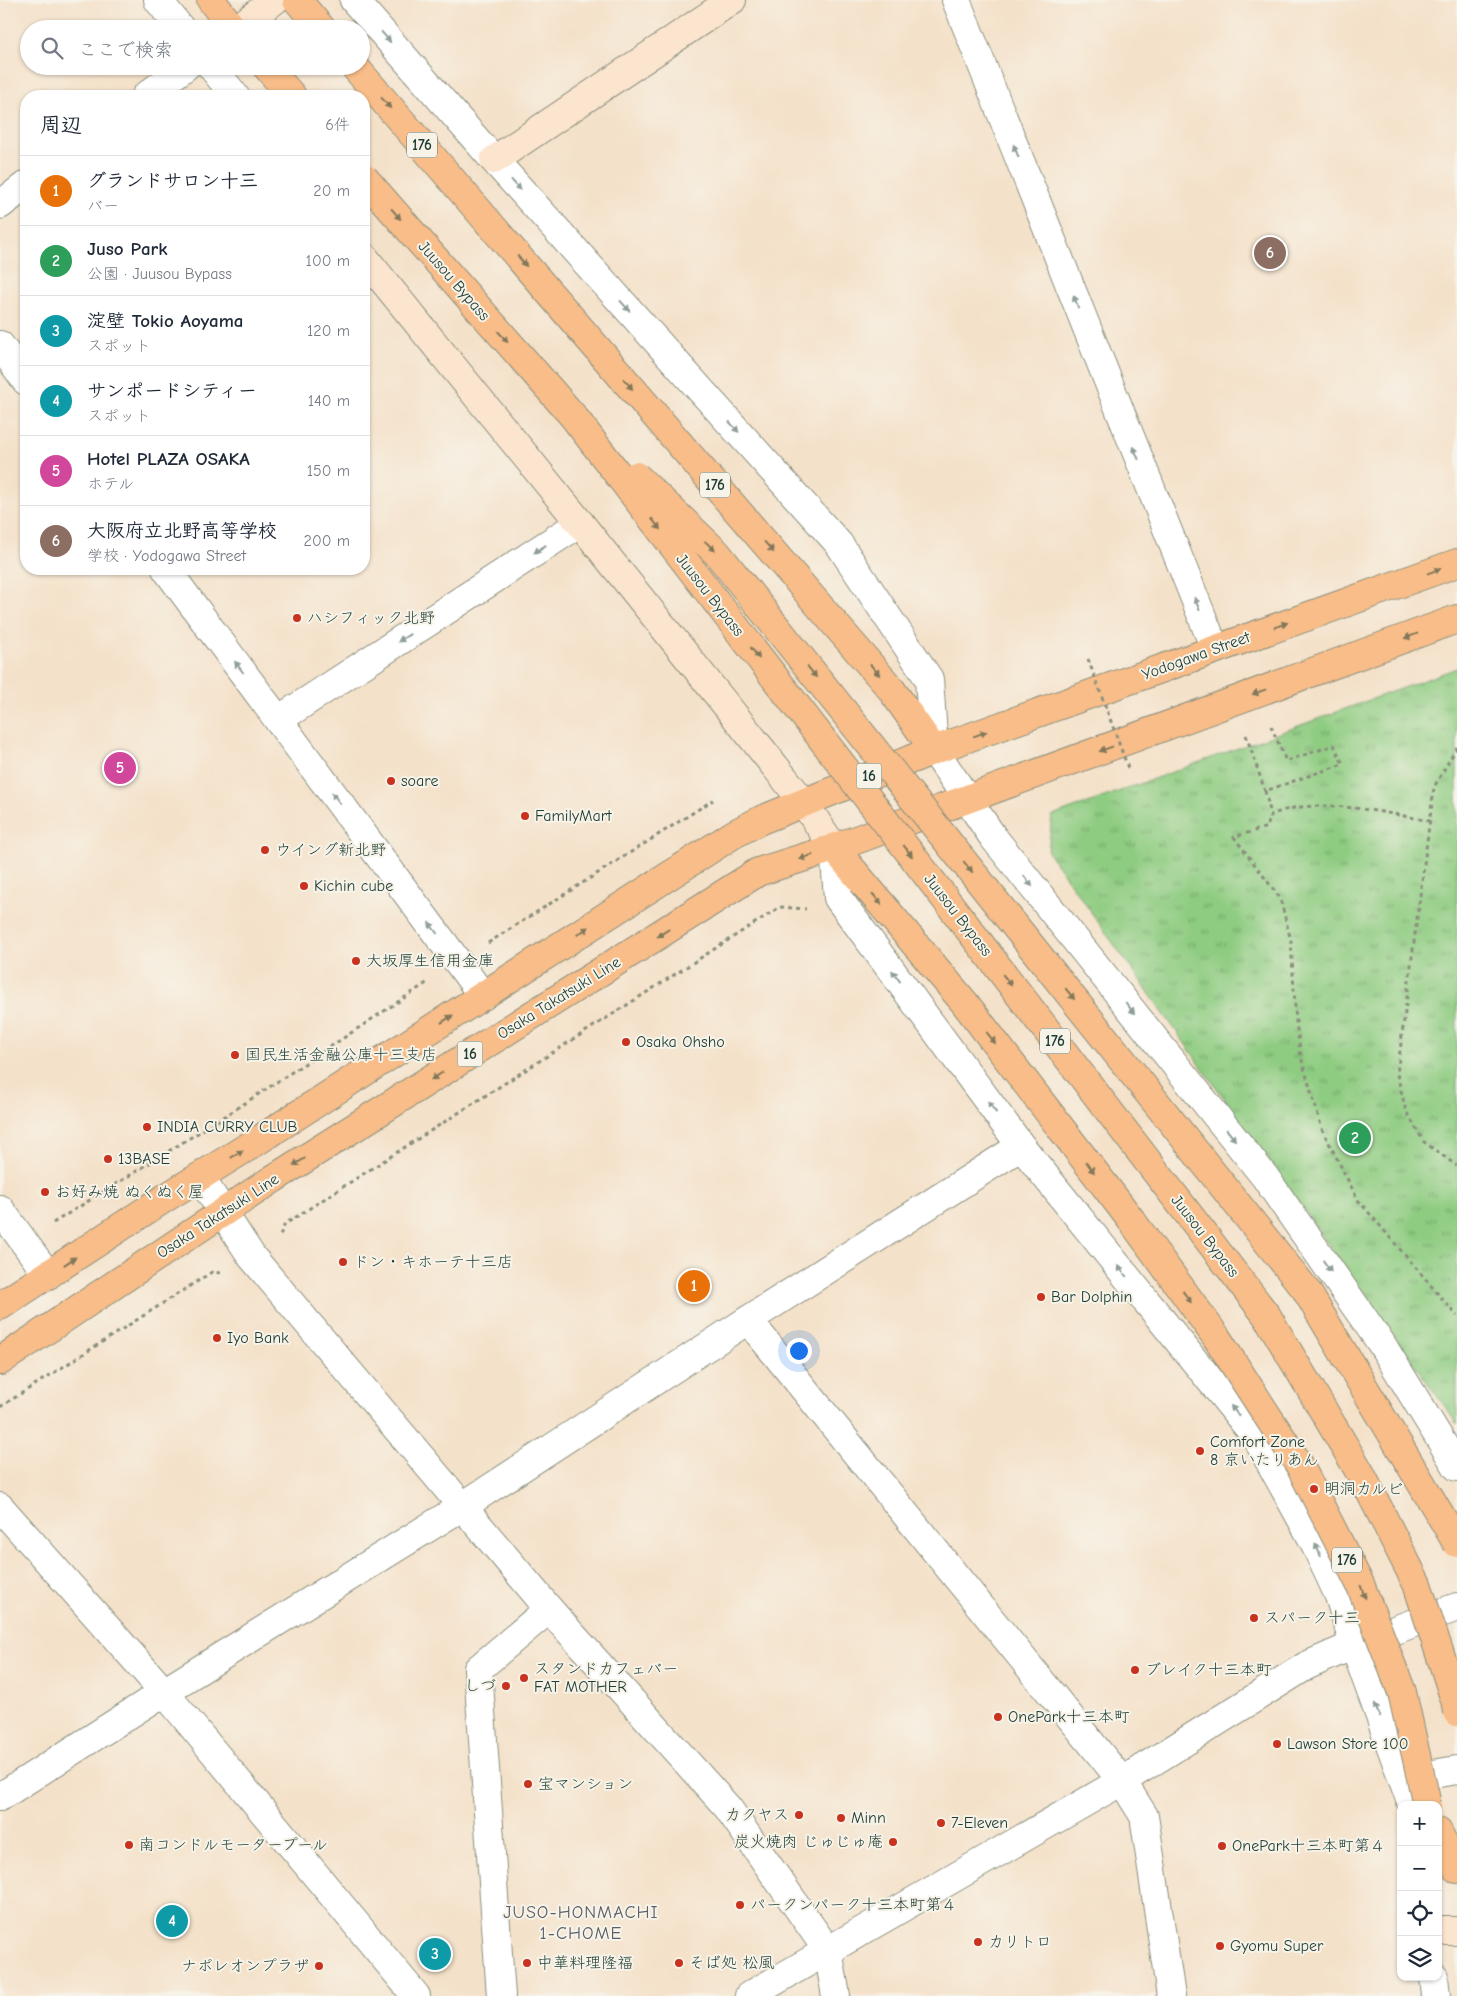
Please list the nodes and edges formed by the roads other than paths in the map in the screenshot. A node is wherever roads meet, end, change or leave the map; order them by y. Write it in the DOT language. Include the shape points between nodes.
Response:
graph roads {
  1 [pos="158,0"];
  2 [pos="211,0"];
  3 [pos="275,0"];
  4 [pos="297,0"];
  5 [pos="354,0"];
  6 [pos="732,0"];
  7 [pos="956,0"];
  8 [pos="174,20"];
  9 [pos="228,20"];
  10 [pos="247,20"];
  11 [pos="314,20"];
  12 [pos="174,75"];
  13 [pos="218,75"];
  14 [pos="274,75"];
  15 [pos="362,75"];
  16 [pos="154,90"];
  17 [pos="230,90"];
  18 [pos="287,90"];
  19 [pos="494,160"];
  20 [pos="370,185"];
  21 [pos="20,190"];
  22 [pos="0,205"];
  23 [pos="370,264"];
  24 [pos="0,345"];
  25 [pos="20,373"];
  26 [pos="573,416"];
  27 [pos="580,522"];
  28 [pos="1457,563"];
  29 [pos="170,575"];
  30 [pos="1457,619"];
  31 [pos="1215,649"];
  32 [pos="278,720"];
  33 [pos="934,750"];
  34 [pos="967,800"];
  35 [pos="804,802"];
  36 [pos="834,848"];
  37 [pos="483,996"];
  38 [pos="1021,1146"];
  39 [pos="200,1177"];
  40 [pos="0,1209"];
  41 [pos="223,1212"];
  42 [pos="48,1275"];
  43 [pos="0,1306"];
  44 [pos="748,1320"];
  45 [pos="0,1361"];
  46 [pos="1457,1467"];
  47 [pos="463,1506"];
  48 [pos="0,1507"];
  49 [pos="1457,1543"];
  50 [pos="1457,1607"];
  51 [pos="549,1609"];
  52 [pos="1354,1645"];
  53 [pos="164,1692"];
  54 [pos="1457,1712"];
  55 [pos="1457,1770"];
  56 [pos="1403,1779"];
  57 [pos="1122,1781"];
  58 [pos="0,1797"];
  59 [pos="1411,1801"];
  60 [pos="1426,1801"];
  61 [pos="1442,1840"];
  62 [pos="1457,1869"];
  63 [pos="1442,1931"];
  64 [pos="1457,1931"];
  65 [pos="828,1951"];
  66 [pos="1434,1981"];
  67 [pos="416,1996"];
  68 [pos="501,1996"];
  69 [pos="749,1996"];
  70 [pos="836,1996"];
  71 [pos="1171,1996"];
  72 [pos="1436,1996"];
  1 -- 8 [label="street"];
  2 -- 9 [label="main road"];
  3 -- 10 [label="street"];
  4 -- 11 [label="main road"];
  5 -- 19 [label="street, one-way"];
  6 -- 19 [label="street"];
  31 -- 7 [label="street, one-way"];
  12 -- 16 [label="street"];
  13 -- 17 [label="street"];
  14 -- 18 [label="main road"];
  15 -- 33 [label="main road, 176, one-way, bridge" via="891,689"];
  19 -- 33 [label="street, one-way" via="839,544 929,679"];
  20 -- 26 [label="main road, Juusou Bypass / 176, one-way, bridge"];
  21 -- 22 [label="street"];
  23 -- 27 [label="street"];
  24 -- 25 [label="street"];
  26 -- 49 [label="main road, 176, one-way, bridge" via="717,553 1306,1290"];
  26 -- 54 [label="main road, Juusou Bypass / 176, one-way, bridge" via="1267,1316 1361,1474 1417,1584 1456,1700"];
  27 -- 32 [label="street, one-way"];
  27 -- 35 [label="street"];
  31 -- 28 [label="main road, Yodogawa Street, one-way"];
  32 -- 29 [label="street, one-way"];
  30 -- 34 [label="main road, one-way"];
  33 -- 31 [label="main road, Yodogawa Street, one-way"];
  37 -- 32 [label="street, one-way"];
  33 -- 34 [label="street"];
  33 -- 35 [label="main road, 16"];
  34 -- 36 [label="main road, Osaka Takatsuki Line / 16"];
  34 -- 46 [label="street, one-way" via="993,837 1265,1177 1381,1342"];
  35 -- 36 [label="street"];
  37 -- 35 [label="main road, 16, one-way" via="724,839"];
  38 -- 36 [label="street, one-way" via="838,898"];
  36 -- 41 [label="main road, Osaka Takatsuki Line / 16, one-way" via="758,872"];
  36 -- 60 [label="main road, 176, one-way, bridge" via="964,1002 1132,1221 1217,1338 1300,1466 1360,1584 1402,1692"];
  39 -- 37 [label="main road, 16, one-way"];
  38 -- 44 [label="street"];
  52 -- 38 [label="street, one-way" via="1338,1596 1313,1540 1256,1436"];
  39 -- 41 [label="street"];
  42 -- 39 [label="main road, 16, one-way"];
  40 -- 42 [label="street"];
  41 -- 45 [label="main road, Osaka Takatsuki Line / 16"];
  41 -- 47 [label="street" via="252,1258"];
  42 -- 43 [label="main road, 16"];
  44 -- 47 [label="street"];
  44 -- 57 [label="street"];
  47 -- 51 [label="street"];
  47 -- 53 [label="street"];
  48 -- 53 [label="street"];
  50 -- 52 [label="street"];
  51 -- 65 [label="street" via="728,1808"];
  51 -- 68 [label="street" via="478,1669"];
  56 -- 52 [label="street, one-way"];
  52 -- 57 [label="street" via="1306,1666"];
  53 -- 58 [label="street"];
  53 -- 67 [label="street"];
  55 -- 56 [label="street"];
  56 -- 59 [label="street"];
  57 -- 65 [label="street"];
  57 -- 71 [label="street" via="1144,1816"];
  61 -- 62 [label="main road"];
  63 -- 64 [label="street"];
  65 -- 69 [label="street"];
  65 -- 70 [label="street"];
  66 -- 72 [label="street"];
}
